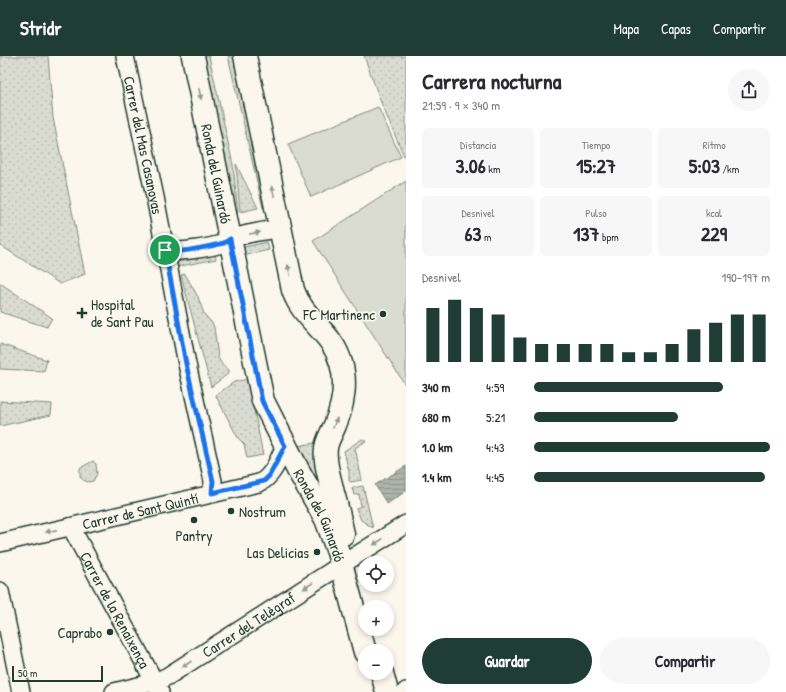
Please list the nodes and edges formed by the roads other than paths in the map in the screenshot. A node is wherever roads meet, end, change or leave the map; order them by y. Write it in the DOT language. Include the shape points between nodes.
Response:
graph roads {
  1 [pos="125,56"];
  2 [pos="192,56"];
  3 [pos="245,56"];
  4 [pos="280,229"];
  5 [pos="230,239"];
  6 [pos="165,250"];
  7 [pos="285,446"];
  8 [pos="212,493"];
  9 [pos="406,524"];
  10 [pos="71,527"];
  11 [pos="0,543"];
  12 [pos="345,563"];
  13 [pos="0,591"];
  14 [pos="360,600"];
  15 [pos="363,644"];
  16 [pos="373,680"];
  17 [pos="384,680"];
  18 [pos="158,687"];
  19 [pos="21,692"];
  20 [pos="114,692"];
  21 [pos="376,692"];
  22 [pos="387,692"];
  1 -- 6 [label="street, Carrer del Mas Casanovas"];
  2 -- 5 [label="main road, Ronda del Guinardó, one-way"];
  4 -- 3 [label="main road, Ronda del Guinardó, one-way"];
  5 -- 4 [label="street, one-way"];
  12 -- 4 [label="main road, Ronda del Guinardó, one-way" via="326,458 326,444 338,418 343,395 342,364 336,348 326,333 296,300"];
  5 -- 6 [label="street" via="224,243 178,252"];
  5 -- 7 [label="main road, Ronda del Guinardó" via="262,401"];
  6 -- 8 [label="street, Carrer del Mas Casanovas" via="186,364 213,481"];
  7 -- 8 [label="street, Carrer de Sant Quintí" via="264,481"];
  7 -- 12 [label="main road, Ronda del Guinardó" via="326,519"];
  8 -- 10 [label="street, Carrer de Sant Quintí"];
  9 -- 12 [label="street, Carrer del Telègraf, one-way"];
  10 -- 11 [label="street, Carrer de Sant Quintí, one-way"];
  10 -- 18 [label="street, Carrer de la Renaixença"];
  12 -- 14 [label="main road, Ronda del Guinardó"];
  12 -- 15 [label="main road, Ronda del Guinardó"];
  12 -- 18 [label="street, Carrer del Telègraf, one-way" via="183,667"];
  13 -- 19 [label="street"];
  16 -- 21 [label="main road"];
  17 -- 22 [label="main road"];
  18 -- 20 [label="street, Carrer del Telègraf"];
}
